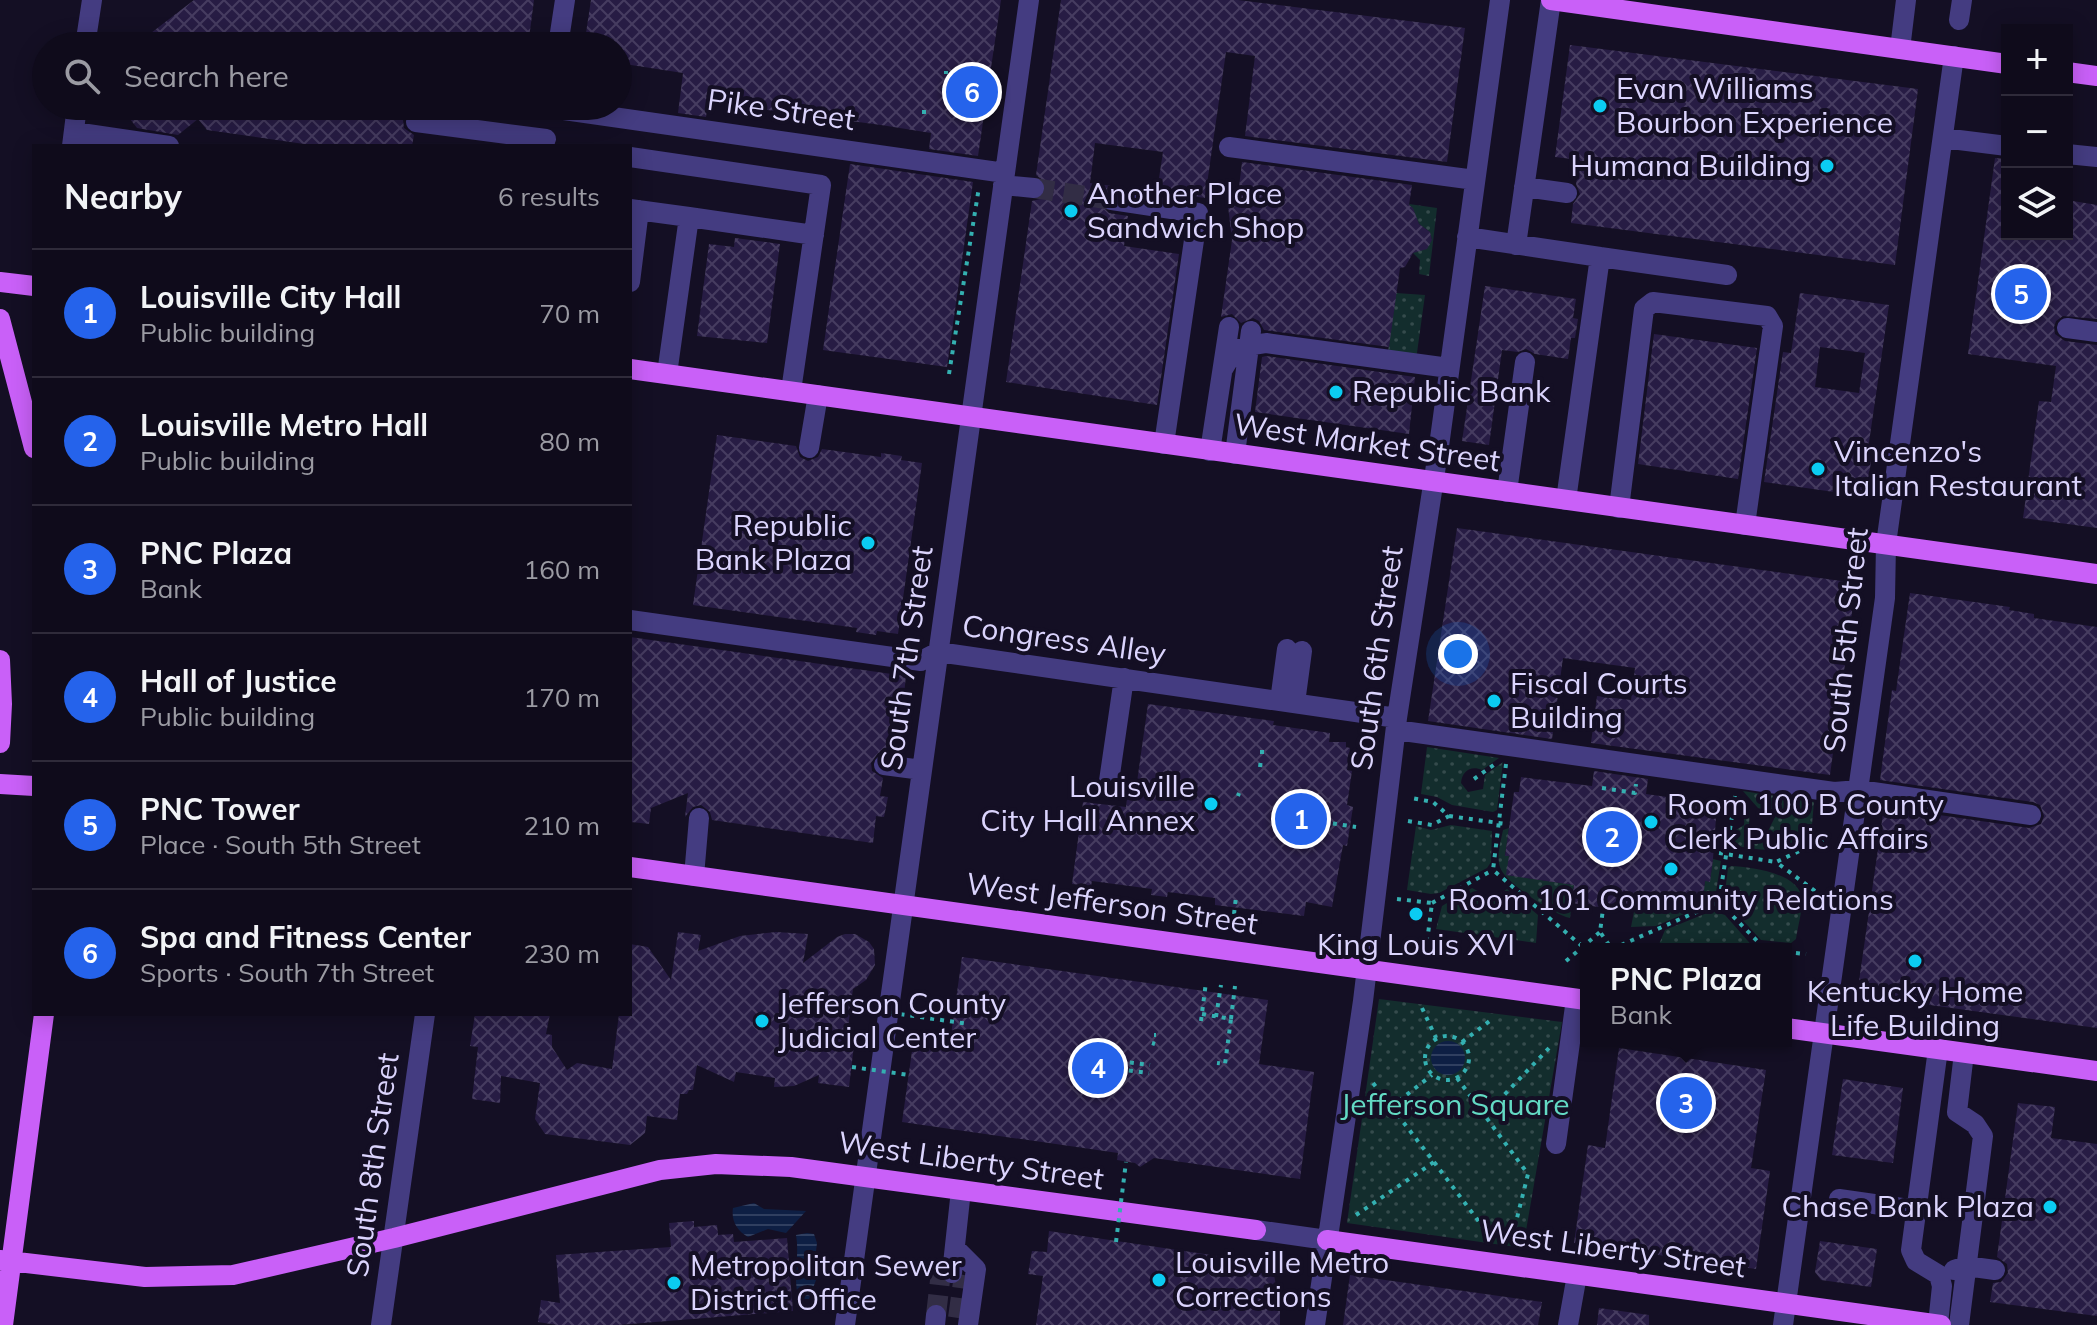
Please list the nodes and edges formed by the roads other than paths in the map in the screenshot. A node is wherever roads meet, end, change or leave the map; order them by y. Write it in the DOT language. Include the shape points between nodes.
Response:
graph roads {
  1 [pos="92,0"];
  2 [pos="565,0"];
  3 [pos="1029,0"];
  4 [pos="1500,0"];
  5 [pos="1551,0"];
  6 [pos="1906,0"];
  7 [pos="87,32"];
  8 [pos="560,32"];
  9 [pos="1900,49"];
  10 [pos="1954,56"];
  11 [pos="2001,63"];
  12 [pos="2073,73"];
  13 [pos="2097,76"];
  14 [pos="548,120"];
  15 [pos="632,120"];
  16 [pos="416,122"];
  17 [pos="1943,138"];
  18 [pos="73,139"];
  19 [pos="545,143"];
  20 [pos="142,144"];
  21 [pos="2001,145"];
  22 [pos="1229,147"];
  23 [pos="2073,155"];
  24 [pos="632,157"];
  25 [pos="2097,157"];
  26 [pos="1004,179"];
  27 [pos="1475,180"];
  28 [pos="1524,187"];
  29 [pos="1034,188"];
  30 [pos="1567,193"];
  31 [pos="1112,200"];
  32 [pos="634,210"];
  33 [pos="689,217"];
  34 [pos="814,235"];
  35 [pos="1467,237"];
  36 [pos="1516,245"];
  37 [pos="632,246"];
  38 [pos="1600,257"];
  39 [pos="1727,275"];
  40 [pos="0,282"];
  41 [pos="32,286"];
  42 [pos="0,319"];
  43 [pos="1229,327"];
  44 [pos="2067,328"];
  45 [pos="2097,332"];
  46 [pos="1250,338"];
  47 [pos="1525,362"];
  48 [pos="1449,368"];
  49 [pos="632,369"];
  50 [pos="1223,369"];
  51 [pos="667,374"];
  52 [pos="791,391"];
  53 [pos="818,395"];
  54 [pos="971,418"];
  55 [pos="32,440"];
  56 [pos="1164,444"];
  57 [pos="809,448"];
  58 [pos="1210,451"];
  59 [pos="1235,454"];
  60 [pos="1433,482"];
  61 [pos="1507,492"];
  62 [pos="1566,500"];
  63 [pos="1619,508"];
  64 [pos="1745,525"];
  65 [pos="1886,544"];
  66 [pos="2097,574"];
  67 [pos="632,620"];
  68 [pos="1295,650"];
  69 [pos="938,652"];
  70 [pos="0,660"];
  71 [pos="1124,678"];
  72 [pos="1288,702"];
  73 [pos="1397,724"];
  74 [pos="0,743"];
  75 [pos="884,765"];
  76 [pos="922,770"];
  77 [pos="1109,781"];
  78 [pos="0,784"];
  79 [pos="32,786"];
  80 [pos="1859,790"];
  81 [pos="2031,815"];
  82 [pos="699,818"];
  83 [pos="632,867"];
  84 [pos="694,876"];
  85 [pos="903,906"];
  86 [pos="1367,969"];
  87 [pos="1580,999"];
  88 [pos="1580,1005"];
  89 [pos="44,1016"];
  90 [pos="425,1016"];
  91 [pos="1792,1029"];
  92 [pos="1823,1033"];
  93 [pos="1938,1049"];
  94 [pos="1964,1053"];
  95 [pos="2097,1071"];
  96 [pos="1957,1112"];
  97 [pos="1928,1122"];
  98 [pos="1556,1144"];
  99 [pos="866,1177"];
  100 [pos="961,1190"];
  101 [pos="1839,1199"];
  102 [pos="1916,1210"];
  103 [pos="1256,1230"];
  104 [pos="394,1238"];
  105 [pos="1327,1240"];
  106 [pos="955,1248"];
  107 [pos="6,1261"];
  108 [pos="1966,1266"];
  109 [pos="1995,1270"];
  110 [pos="952,1273"];
  111 [pos="1577,1275"];
  112 [pos="1939,1275"];
  113 [pos="1787,1304"];
  114 [pos="949,1321"];
  115 [pos="3,1325"];
  116 [pos="381,1325"];
  117 [pos="845,1325"];
  118 [pos="1315,1325"];
  119 [pos="1568,1325"];
  120 [pos="1783,1325"];
  121 [pos="1939,1325"];
  122 [pos="1959,1325"];
  1 -- 7 [label="street"];
  2 -- 8 [label="street"];
  3 -- 26 [label="street, South 7th Street"];
  4 -- 27 [label="street, South 6th Street"];
  5 -- 9 [label="main road"];
  5 -- 28 [label="street"];
  6 -- 9 [label="street"];
  9 -- 10 [label="main road"];
  10 -- 11 [label="main road"];
  10 -- 17 [label="street, South 5th Street"];
  12 -- 13 [label="main road"];
  14 -- 19 [label="street"];
  15 -- 26 [label="street, Pike Street"];
  16 -- 19 [label="street"];
  17 -- 21 [label="street"];
  17 -- 65 [label="street, South 5th Street"];
  18 -- 20 [label="street"];
  22 -- 27 [label="street"];
  23 -- 25 [label="street"];
  24 -- 34 [label="street" via="821,185"];
  26 -- 29 [label="street, Pike Street"];
  26 -- 54 [label="street, South 7th Street"];
  27 -- 35 [label="street, South 6th Street"];
  28 -- 30 [label="street"];
  28 -- 36 [label="street"];
  31 -- 56 [label="street" via="1198,213"];
  32 -- 33 [label="street"];
  32 -- 37 [label="street"];
  33 -- 34 [label="street"];
  33 -- 51 [label="street"];
  34 -- 52 [label="street"];
  35 -- 36 [label="street"];
  35 -- 48 [label="street, South 6th Street"];
  36 -- 38 [label="street"];
  38 -- 39 [label="street"];
  38 -- 62 [label="street"];
  40 -- 41 [label="main road"];
  42 -- 55 [label="main road"];
  43 -- 50 [label="street"];
  44 -- 45 [label="street"];
  46 -- 48 [label="street"];
  46 -- 50 [label="street"];
  46 -- 59 [label="street"];
  47 -- 61 [label="street"];
  48 -- 60 [label="street, South 6th Street"];
  49 -- 51 [label="main road, West Market Street"];
  50 -- 58 [label="street"];
  51 -- 52 [label="main road, West Market Street"];
  52 -- 53 [label="main road, West Market Street"];
  53 -- 54 [label="main road, West Market Street"];
  53 -- 57 [label="street"];
  54 -- 56 [label="main road, West Market Street"];
  54 -- 69 [label="street, South 7th Street"];
  56 -- 58 [label="main road, West Market Street"];
  58 -- 59 [label="main road, West Market Street"];
  59 -- 60 [label="main road, West Market Street"];
  60 -- 61 [label="main road, West Market Street"];
  60 -- 73 [label="street, South 6th Street"];
  61 -- 62 [label="main road, West Market Street"];
  62 -- 63 [label="main road, West Market Street"];
  63 -- 64 [label="main road, West Market Street"];
  63 -- 64 [label="street" via="1644,309 1653,302 1767,316 1773,326"];
  64 -- 65 [label="main road, West Market Street"];
  65 -- 66 [label="main road, West Market Street"];
  65 -- 80 [label="street, South 5th Street" via="1886,589"];
  67 -- 69 [label="street, Congress Alley" via="921,661"];
  68 -- 72 [label="street"];
  69 -- 71 [label="street, Congress Alley"];
  69 -- 76 [label="street, South 7th Street"];
  70 -- 74 [label="main road"];
  71 -- 72 [label="street, Congress Alley"];
  71 -- 77 [label="street"];
  72 -- 73 [label="street, Congress Alley"];
  73 -- 80 [label="street, Congress Alley" via="1834,792"];
  73 -- 86 [label="street, South 6th Street"];
  75 -- 76 [label="street"];
  76 -- 85 [label="street, South 7th Street"];
  78 -- 79 [label="main road"];
  80 -- 81 [label="street"];
  80 -- 92 [label="street, South 5th Street"];
  82 -- 84 [label="street"];
  83 -- 84 [label="main road, West Jefferson Street"];
  84 -- 85 [label="main road, West Jefferson Street"];
  85 -- 86 [label="main road, West Jefferson Street"];
  85 -- 99 [label="street, South 7th Street"];
  86 -- 87 [label="main road, West Jefferson Street"];
  86 -- 105 [label="street, South 6th Street"];
  88 -- 98 [label="street"];
  89 -- 107 [label="main road"];
  90 -- 104 [label="street, South 8th Street"];
  91 -- 92 [label="main road"];
  92 -- 93 [label="main road"];
  92 -- 113 [label="street, South 5th Street"];
  93 -- 94 [label="main road"];
  93 -- 97 [label="street"];
  94 -- 95 [label="main road"];
  94 -- 96 [label="street"];
  96 -- 97 [label="street"];
  96 -- 108 [label="street" via="1983,1136"];
  97 -- 102 [label="street"];
  99 -- 100 [label="main road, West Liberty Street"];
  99 -- 104 [label="main road, West Liberty Street" via="716,1164 660,1170"];
  99 -- 117 [label="street, South 7th Street"];
  100 -- 103 [label="main road, West Liberty Street"];
  100 -- 106 [label="street"];
  101 -- 102 [label="street"];
  102 -- 112 [label="street" via="1911,1250 1916,1261"];
  103 -- 105 [label="street, West Liberty Street"];
  104 -- 107 [label="main road, West Liberty Street" via="233,1275 134,1276"];
  104 -- 116 [label="street, South 8th Street"];
  105 -- 111 [label="main road, West Liberty Street"];
  105 -- 118 [label="street, South 6th Street"];
  106 -- 110 [label="street"];
  106 -- 114 [label="street" via="976,1269"];
  107 -- 115 [label="main road"];
  108 -- 109 [label="street"];
  108 -- 112 [label="street"];
  108 -- 122 [label="street"];
  111 -- 113 [label="main road, West Liberty Street"];
  111 -- 119 [label="street"];
  112 -- 121 [label="street"];
  113 -- 120 [label="street, South 5th Street"];
  113 -- 121 [label="main road, West Liberty Street"];
}
